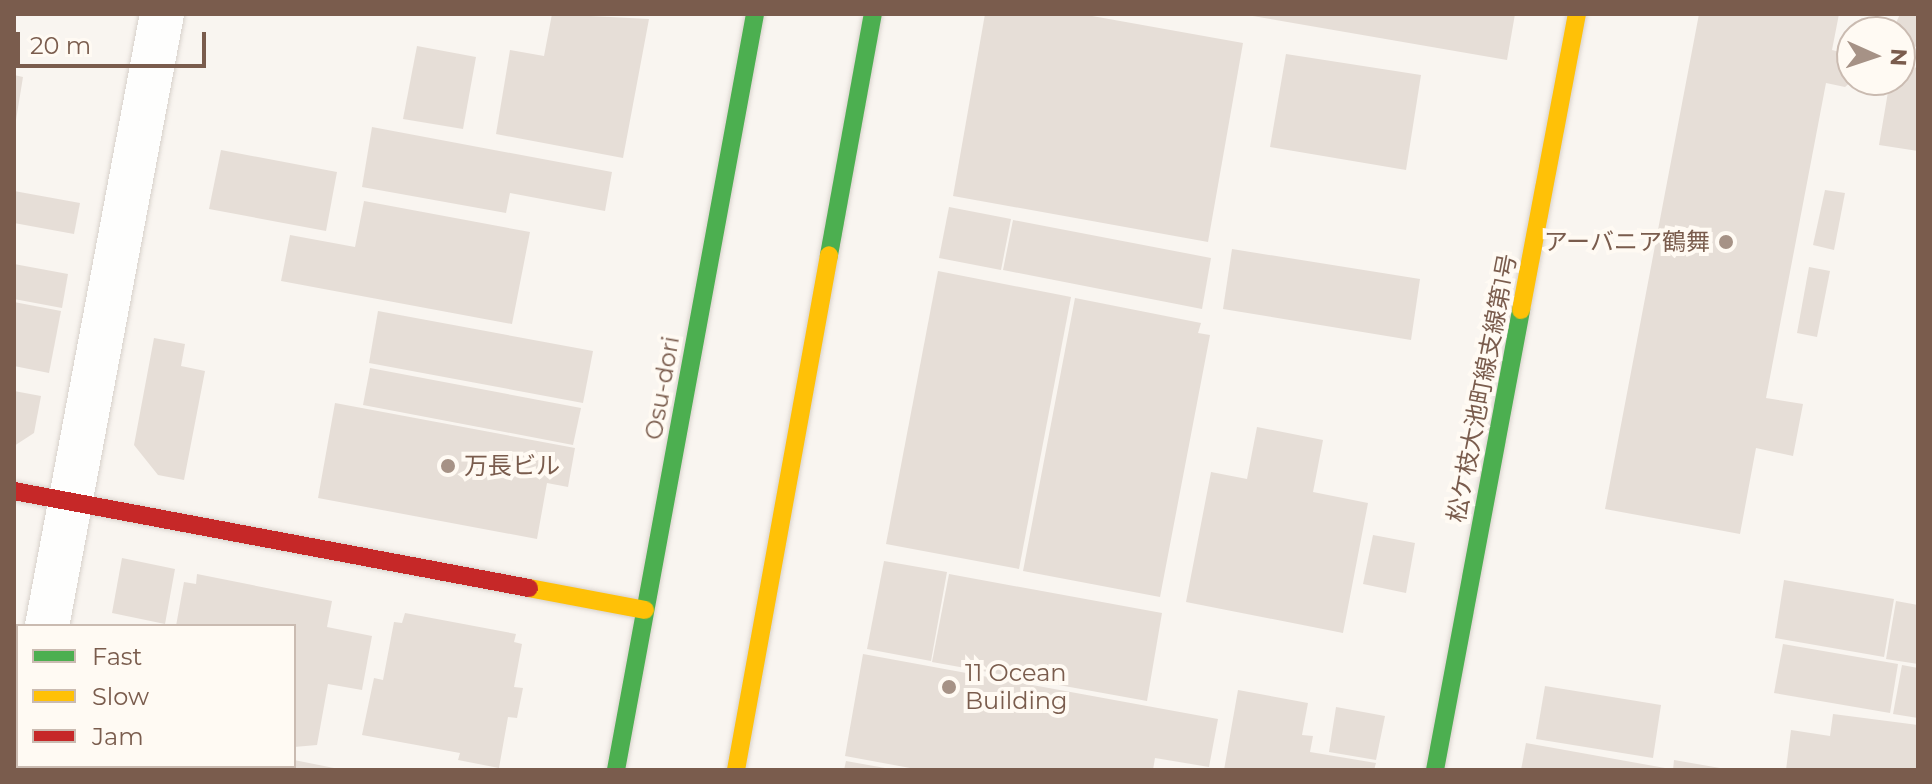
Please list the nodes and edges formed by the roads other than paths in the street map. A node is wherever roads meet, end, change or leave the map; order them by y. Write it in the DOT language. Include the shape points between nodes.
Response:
graph roads {
  1 [pos="162,14"];
  2 [pos="755,14"];
  3 [pos="873,14"];
  4 [pos="1577,14"];
  5 [pos="14,491"];
  6 [pos="70,502"];
  7 [pos="645,610"];
  8 [pos="47,624"];
  9 [pos="616,770"];
  10 [pos="736,770"];
  11 [pos="1435,770"];
  1 -- 6 [label="street"];
  2 -- 7 [label="street, Osu-dori"];
  3 -- 10 [label="street"];
  4 -- 11 [label="street, 松ケ枝大池町線支線第1号"];
  5 -- 6 [label="street"];
  6 -- 7 [label="street"];
  6 -- 8 [label="street"];
  7 -- 9 [label="street, Osu-dori"];
}
